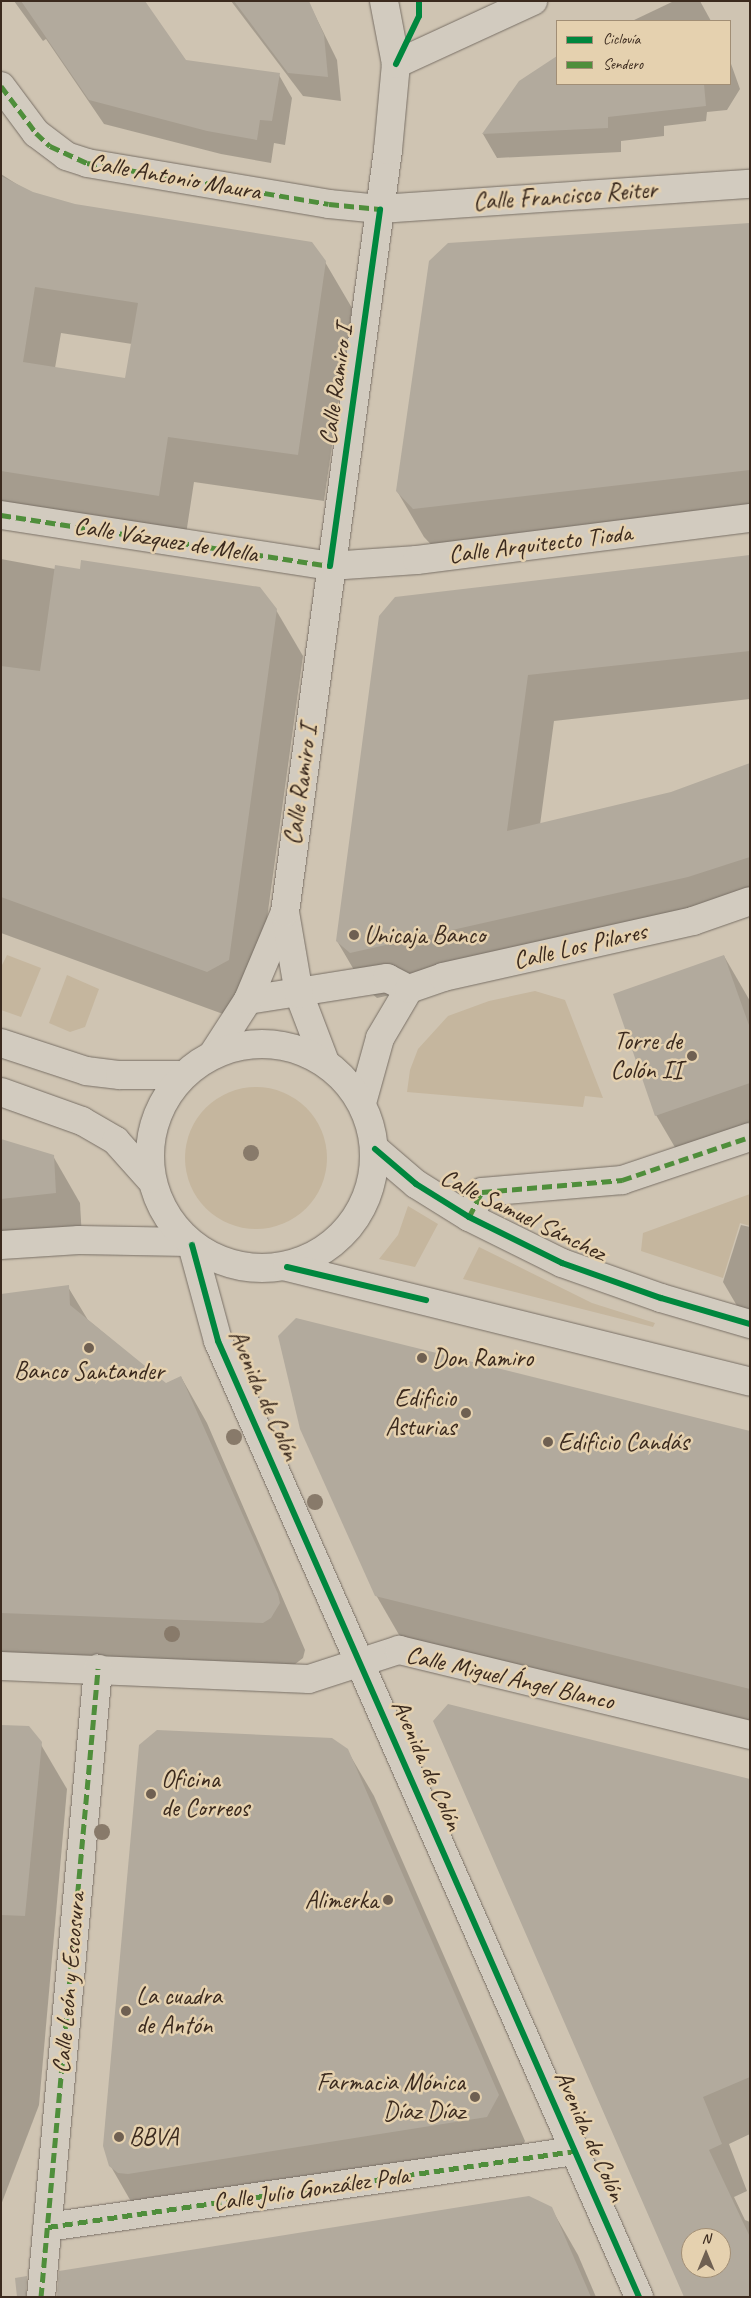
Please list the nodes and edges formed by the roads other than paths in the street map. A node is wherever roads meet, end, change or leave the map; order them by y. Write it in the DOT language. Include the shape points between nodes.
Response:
graph roads {
  1 [pos="384,1"];
  2 [pos="532,1"];
  3 [pos="396,64"];
  4 [pos="1,86"];
  5 [pos="750,184"];
  6 [pos="380,209"];
  7 [pos="1,515"];
  8 [pos="750,518"];
  9 [pos="330,566"];
  10 [pos="750,901"];
  11 [pos="285,912"];
  12 [pos="409,989"];
  13 [pos="299,994"];
  14 [pos="248,1000"];
  15 [pos="1,1043"];
  16 [pos="213,1054"];
  17 [pos="325,1062"];
  18 [pos="182,1075"];
  19 [pos="1,1092"];
  20 [pos="362,1104"];
  21 [pos="750,1137"];
  22 [pos="375,1149"];
  23 [pos="150,1179"];
  24 [pos="469,1217"];
  25 [pos="190,1244"];
  26 [pos="1,1246"];
  27 [pos="287,1267"];
  28 [pos="750,1324"];
  29 [pos="750,1382"];
  30 [pos="360,1663"];
  31 [pos="1,1666"];
  32 [pos="98,1669"];
  33 [pos="750,1735"];
  34 [pos="574,2151"];
  35 [pos="48,2227"];
  36 [pos="41,2297"];
  37 [pos="639,2297"];
  1 -- 3 [label="street, Calle Ramiro I"];
  2 -- 3 [label="street"];
  3 -- 6 [label="street, Calle Ramiro I"];
  4 -- 6 [label="street, Calle Antonio Maura" via="32,129 50,146 87,164 330,204"];
  5 -- 6 [label="street, Calle Francisco Reiter"];
  6 -- 9 [label="street, Calle Ramiro I"];
  7 -- 9 [label="street, Calle Vázquez de Mella"];
  8 -- 9 [label="street, Calle Arquitecto Tioda" via="417,560"];
  9 -- 11 [label="street, Calle Ramiro I"];
  10 -- 12 [label="street, Calle Los Pilares" via="692,921 443,977"];
  11 -- 13 [label="street, Calle Ramiro I"];
  11 -- 14 [label="street, Calle Ramiro I"];
  12 -- 13 [label="street" via="387,978"];
  12 -- 20 [label="street" via="380,1038"];
  13 -- 14 [label="street"];
  13 -- 17 [label="street, Calle Ramiro I"];
  14 -- 16 [label="street, Calle Ramiro I"];
  15 -- 18 [label="street" via="86,1071 120,1075"];
  16 -- 17 [label="street" via="251,1043 290,1046"];
  16 -- 18 [label="street"];
  17 -- 20 [label="street" via="347,1081"];
  18 -- 23 [label="street" via="160,1106 149,1142"];
  19 -- 23 [label="street" via="82,1122 116,1142"];
  20 -- 22 [label="street"];
  21 -- 24 [label="street" via="622,1180 482,1192"];
  22 -- 24 [label="street, Calle Samuel Sánchez" via="416,1184"];
  22 -- 27 [label="street" via="371,1188 353,1224 324,1251"];
  23 -- 25 [label="street" via="164,1214"];
  24 -- 28 [label="street, Calle Samuel Sánchez" via="562,1263 661,1298"];
  25 -- 26 [label="street" via="79,1240"];
  25 -- 27 [label="street" via="221,1262 254,1269"];
  25 -- 30 [label="street, Avenida de Colón" via="218,1340"];
  27 -- 29 [label="street"];
  30 -- 32 [label="street, Calle Miguel Ángel Blanco" via="309,1678"];
  30 -- 33 [label="street, Calle Miguel Ángel Blanco" via="398,1650"];
  30 -- 34 [label="street, Avenida de Colón"];
  31 -- 32 [label="street, Calle Miguel Ángel Blanco"];
  32 -- 35 [label="street, Calle León y Escosura"];
  34 -- 35 [label="street, Calle Julio González Pola"];
  34 -- 37 [label="street, Avenida de Colón"];
  35 -- 36 [label="street, Calle León y Escosura"];
}
